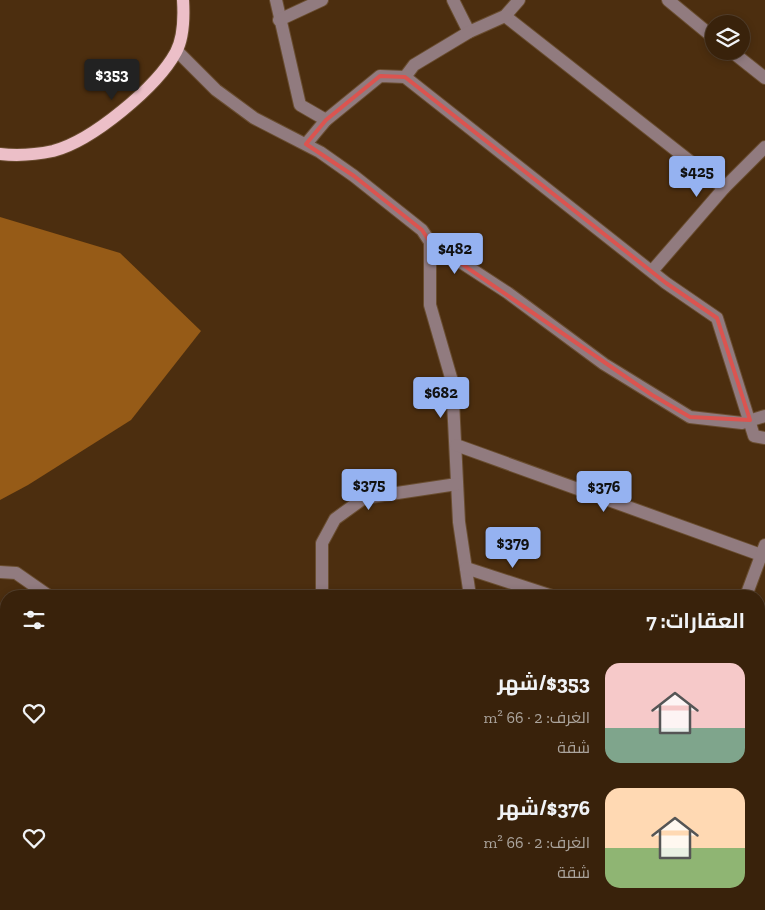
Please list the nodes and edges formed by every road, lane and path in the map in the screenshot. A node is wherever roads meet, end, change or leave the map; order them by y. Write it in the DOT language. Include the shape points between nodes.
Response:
graph roads {
  1 [pos="183,0"];
  2 [pos="276,0"];
  3 [pos="322,0"];
  4 [pos="453,0"];
  5 [pos="519,0"];
  6 [pos="668,0"];
  7 [pos="505,16"];
  8 [pos="279,20"];
  9 [pos="705,31"];
  10 [pos="468,32"];
  11 [pos="177,51"];
  12 [pos="742,60"];
  13 [pos="405,77"];
  14 [pos="765,78"];
  15 [pos="326,120"];
  16 [pos="306,144"];
  17 [pos="765,147"];
  18 [pos="0,154"];
  19 [pos="724,188"];
  20 [pos="430,242"];
  21 [pos="652,271"];
  22 [pos="765,416"];
  23 [pos="750,420"];
  24 [pos="765,438"];
  25 [pos="456,445"];
  26 [pos="458,484"];
  27 [pos="763,550"];
  28 [pos="466,568"];
  29 [pos="0,572"];
  30 [pos="41,590"];
  31 [pos="322,590"];
  32 [pos="469,590"];
  33 [pos="534,590"];
  34 [pos="748,590"];
  1 -- 11 [label="main road" via="184,20"];
  2 -- 8 [label="street"];
  3 -- 8 [label="street"];
  4 -- 10 [label="street"];
  5 -- 7 [label="street"];
  6 -- 9 [label="street"];
  7 -- 10 [label="street"];
  7 -- 19 [label="street"];
  8 -- 15 [label="street" via="300,105"];
  10 -- 13 [label="street" via="414,65"];
  11 -- 16 [label="street" via="230,102"];
  11 -- 18 [label="main road" via="159,78 129,106 89,135 55,150 23,156"];
  12 -- 14 [label="street"];
  13 -- 15 [label="street" via="380,76"];
  13 -- 21 [label="street"];
  15 -- 16 [label="street"];
  16 -- 20 [label="street" via="362,182 422,230"];
  17 -- 19 [label="street"];
  19 -- 21 [label="street"];
  20 -- 23 [label="street" via="604,364 690,417 742,423"];
  20 -- 25 [label="street" via="430,305 452,381"];
  21 -- 23 [label="street" via="717,318"];
  22 -- 23 [label="street"];
  23 -- 24 [label="street" via="754,436"];
  25 -- 26 [label="street"];
  25 -- 27 [label="street"];
  26 -- 28 [label="street" via="459,522"];
  26 -- 31 [label="street" via="364,498 335,519 322,543"];
  27 -- 34 [label="street"];
  28 -- 32 [label="street"];
  28 -- 33 [label="street"];
  29 -- 30 [label="street" via="16,572"];
}
